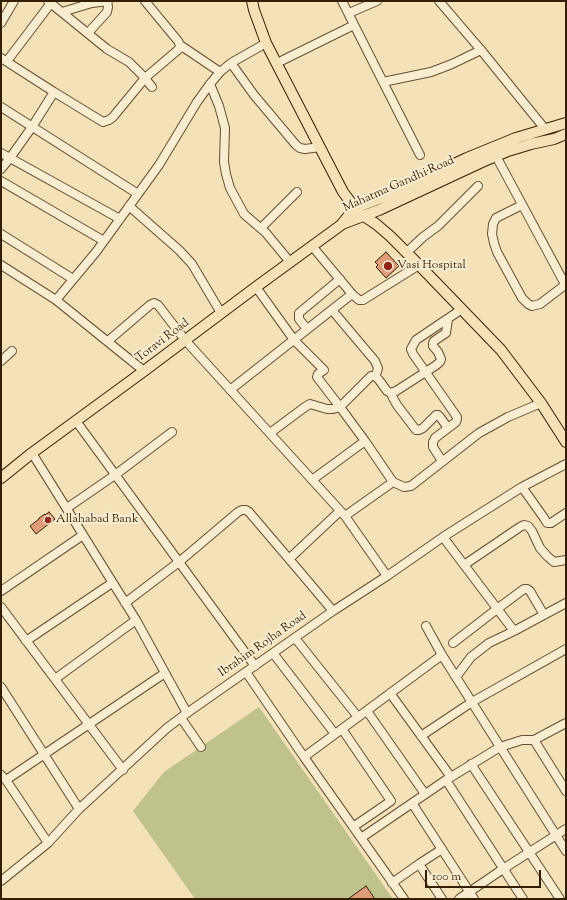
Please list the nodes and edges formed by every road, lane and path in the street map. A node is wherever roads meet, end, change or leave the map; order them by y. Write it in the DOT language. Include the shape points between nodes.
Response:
graph roads {
  1 [pos="14,1"];
  2 [pos="107,1"];
  3 [pos="145,1"];
  4 [pos="252,1"];
  5 [pos="342,1"];
  6 [pos="376,1"];
  7 [pos="439,1"];
  8 [pos="50,2"];
  9 [pos="62,12"];
  10 [pos="349,13"];
  11 [pos="1,23"];
  12 [pos="354,25"];
  13 [pos="88,33"];
  14 [pos="266,43"];
  15 [pos="180,45"];
  16 [pos="481,50"];
  17 [pos="4,59"];
  18 [pos="230,63"];
  19 [pos="277,63"];
  20 [pos="220,72"];
  21 [pos="145,78"];
  22 [pos="383,82"];
  23 [pos="210,84"];
  24 [pos="152,87"];
  25 [pos="54,92"];
  26 [pos="1,107"];
  27 [pos="566,123"];
  28 [pos="32,127"];
  29 [pos="545,129"];
  30 [pos="566,134"];
  31 [pos="320,147"];
  32 [pos="1,153"];
  33 [pos="420,155"];
  34 [pos="496,156"];
  35 [pos="10,158"];
  36 [pos="1,169"];
  37 [pos="1,181"];
  38 [pos="478,186"];
  39 [pos="297,192"];
  40 [pos="138,194"];
  41 [pos="522,205"];
  42 [pos="129,206"];
  43 [pos="355,208"];
  44 [pos="364,216"];
  45 [pos="120,220"];
  46 [pos="341,225"];
  47 [pos="261,228"];
  48 [pos="1,234"];
  49 [pos="104,241"];
  50 [pos="312,246"];
  51 [pos="406,253"];
  52 [pos="290,262"];
  53 [pos="1,265"];
  54 [pos="419,265"];
  55 [pos="73,279"];
  56 [pos="340,279"];
  57 [pos="566,286"];
  58 [pos="256,287"];
  59 [pos="352,294"];
  60 [pos="56,300"];
  61 [pos="462,309"];
  62 [pos="332,310"];
  63 [pos="221,313"];
  64 [pos="448,319"];
  65 [pos="307,330"];
  66 [pos="185,340"];
  67 [pos="294,340"];
  68 [pos="108,341"];
  69 [pos="12,352"];
  70 [pos="1,361"];
  71 [pos="144,371"];
  72 [pos="425,372"];
  73 [pos="374,376"];
  74 [pos="230,390"];
  75 [pos="391,393"];
  76 [pos="541,402"];
  77 [pos="340,407"];
  78 [pos="76,421"];
  79 [pos="448,428"];
  80 [pos="172,432"];
  81 [pos="270,433"];
  82 [pos="365,441"];
  83 [pos="566,442"];
  84 [pos="32,453"];
  85 [pos="442,461"];
  86 [pos="566,464"];
  87 [pos="115,475"];
  88 [pos="1,478"];
  89 [pos="312,480"];
  90 [pos="393,482"];
  91 [pos="522,487"];
  92 [pos="66,508"];
  93 [pos="343,513"];
  94 [pos="566,513"];
  95 [pos="83,534"];
  96 [pos="444,537"];
  97 [pos="289,559"];
  98 [pos="566,560"];
  99 [pos="179,562"];
  100 [pos="464,564"];
  101 [pos="387,576"];
  102 [pos="112,583"];
  103 [pos="1,591"];
  104 [pos="125,603"];
  105 [pos="566,603"];
  106 [pos="1,607"];
  107 [pos="497,609"];
  108 [pos="333,611"];
  109 [pos="544,615"];
  110 [pos="136,620"];
  111 [pos="426,626"];
  112 [pos="514,631"];
  113 [pos="295,638"];
  114 [pos="26,641"];
  115 [pos="453,643"];
  116 [pos="566,649"];
  117 [pos="274,653"];
  118 [pos="442,655"];
  119 [pos="255,666"];
  120 [pos="246,672"];
  121 [pos="165,673"];
  122 [pos="456,677"];
  123 [pos="55,679"];
  124 [pos="1,687"];
  125 [pos="390,693"];
  126 [pos="472,702"];
  127 [pos="367,711"];
  128 [pos="184,715"];
  129 [pos="358,717"];
  130 [pos="566,723"];
  131 [pos="88,724"];
  132 [pos="338,732"];
  133 [pos="421,736"];
  134 [pos="534,740"];
  135 [pos="201,747"];
  136 [pos="500,747"];
  137 [pos="44,754"];
  138 [pos="304,757"];
  139 [pos="471,764"];
  140 [pos="123,770"];
  141 [pos="4,778"];
  142 [pos="448,778"];
  143 [pos="566,791"];
  144 [pos="425,794"];
  145 [pos="412,803"];
  146 [pos="80,809"];
  147 [pos="353,827"];
  148 [pos="566,829"];
  149 [pos="556,835"];
  150 [pos="361,838"];
  151 [pos="48,843"];
  152 [pos="442,849"];
  153 [pos="566,851"];
  154 [pos="529,852"];
  155 [pos="419,864"];
  156 [pos="503,869"];
  157 [pos="1,881"];
  158 [pos="392,883"];
  159 [pos="472,895"];
  160 [pos="404,899"];
  161 [pos="442,899"];
  162 [pos="459,899"];
  163 [pos="523,899"];
  164 [pos="560,899"];
  1 -- 11 [label="street"];
  2 -- 9 [label="street"];
  2 -- 13 [label="street" via="107,12"];
  3 -- 15 [label="street"];
  4 -- 14 [label="main road"];
  5 -- 10 [label="street"];
  6 -- 10 [label="street"];
  7 -- 16 [label="street"];
  8 -- 9 [label="street"];
  8 -- 17 [label="street"];
  9 -- 13 [label="street"];
  10 -- 12 [label="street"];
  12 -- 19 [label="street"];
  12 -- 22 [label="street"];
  13 -- 21 [label="street" via="129,62"];
  14 -- 18 [label="street"];
  14 -- 19 [label="main road"];
  15 -- 20 [label="street"];
  15 -- 21 [label="street" via="176,52"];
  16 -- 22 [label="street" via="431,72"];
  16 -- 29 [label="street"];
  17 -- 25 [label="street"];
  18 -- 20 [label="street"];
  18 -- 31 [label="street" via="300,148"];
  19 -- 31 [label="main road"];
  20 -- 23 [label="street"];
  21 -- 24 [label="street"];
  21 -- 25 [label="street" via="113,117 103,122"];
  22 -- 33 [label="street"];
  23 -- 40 [label="street"];
  23 -- 47 [label="street" via="225,128 224,162 230,188 244,214"];
  25 -- 28 [label="street"];
  26 -- 28 [label="street"];
  27 -- 29 [label="main road, Mahatma Gandhi Road"];
  28 -- 35 [label="street"];
  28 -- 40 [label="street"];
  29 -- 43 [label="main road, Mahatma Gandhi Road" via="467,158"];
  30 -- 34 [label="main road, Mahatma Gandhi Road"];
  31 -- 43 [label="main road" via="343,192"];
  32 -- 35 [label="street"];
  34 -- 41 [label="street"];
  34 -- 44 [label="main road, Mahatma Gandhi Road"];
  35 -- 36 [label="street"];
  35 -- 45 [label="street"];
  37 -- 49 [label="street"];
  38 -- 51 [label="street" via="438,226"];
  39 -- 47 [label="street"];
  40 -- 42 [label="street"];
  41 -- 57 [label="street"];
  41 -- 57 [label="street" via="496,218 492,234 501,258 522,298 532,306 540,304"];
  42 -- 45 [label="street"];
  42 -- 63 [label="street" via="192,264"];
  43 -- 44 [label="main road"];
  43 -- 46 [label="main road, Mahatma Gandhi Road"];
  44 -- 46 [label="main road, Mahatma Gandhi Road"];
  44 -- 51 [label="main road"];
  45 -- 49 [label="street"];
  46 -- 50 [label="main road, Toravi Road"];
  47 -- 52 [label="street"];
  48 -- 55 [label="street"];
  49 -- 55 [label="street"];
  50 -- 52 [label="main road, Toravi Road"];
  50 -- 56 [label="street"];
  51 -- 54 [label="main road"];
  52 -- 58 [label="main road, Toravi Road"];
  53 -- 60 [label="street"];
  54 -- 59 [label="street" via="363,300"];
  54 -- 61 [label="main road"];
  55 -- 60 [label="street"];
  56 -- 59 [label="street"];
  56 -- 65 [label="street" via="299,313 299,319"];
  58 -- 63 [label="main road, Toravi Road"];
  58 -- 67 [label="street"];
  59 -- 62 [label="street"];
  60 -- 68 [label="street"];
  61 -- 64 [label="street"];
  61 -- 76 [label="main road" via="501,350"];
  62 -- 65 [label="street"];
  62 -- 73 [label="street" via="375,361 378,368"];
  63 -- 66 [label="main road, Toravi Road"];
  64 -- 72 [label="street" via="446,333 433,343 440,362"];
  64 -- 72 [label="street" via="416,340 412,349"];
  65 -- 67 [label="street"];
  66 -- 68 [label="street" via="154,303"];
  66 -- 71 [label="main road, Toravi Road"];
  66 -- 74 [label="street"];
  67 -- 74 [label="street"];
  67 -- 77 [label="street" via="324,370 317,378"];
  68 -- 71 [label="street"];
  69 -- 70 [label="street"];
  71 -- 78 [label="main road, Toravi Road"];
  72 -- 75 [label="street"];
  72 -- 79 [label="street" via="457,417 456,422"];
  73 -- 75 [label="street"];
  73 -- 77 [label="street" via="371,376"];
  74 -- 81 [label="street"];
  75 -- 79 [label="street" via="416,430 423,428 436,415"];
  76 -- 83 [label="main road"];
  76 -- 85 [label="street" via="479,433"];
  77 -- 81 [label="street" via="326,409 310,404"];
  77 -- 82 [label="street"];
  78 -- 84 [label="main road, Toravi Road"];
  78 -- 87 [label="street"];
  79 -- 85 [label="street" via="432,442"];
  80 -- 87 [label="street"];
  81 -- 89 [label="street"];
  82 -- 89 [label="street"];
  82 -- 90 [label="street"];
  84 -- 88 [label="main road, Toravi Road"];
  84 -- 92 [label="street"];
  85 -- 90 [label="street" via="411,486 404,488"];
  86 -- 91 [label="street, Ibrahim Rojha Road"];
  87 -- 92 [label="street"];
  87 -- 99 [label="street"];
  89 -- 93 [label="street"];
  90 -- 93 [label="street"];
  91 -- 94 [label="street" via="548,522 551,523"];
  91 -- 96 [label="street, Ibrahim Rojha Road"];
  92 -- 95 [label="street"];
  93 -- 97 [label="street"];
  93 -- 101 [label="street"];
  95 -- 102 [label="street"];
  95 -- 103 [label="street"];
  96 -- 100 [label="street"];
  96 -- 101 [label="street, Ibrahim Rojha Road"];
  97 -- 99 [label="street" via="249,512 242,510"];
  97 -- 108 [label="street"];
  98 -- 100 [label="street" via="554,562 540,548 532,530 524,525"];
  99 -- 104 [label="street"];
  99 -- 119 [label="street"];
  100 -- 107 [label="street"];
  101 -- 108 [label="street, Ibrahim Rojha Road"];
  102 -- 104 [label="street"];
  102 -- 114 [label="street"];
  104 -- 110 [label="street"];
  105 -- 109 [label="street"];
  106 -- 114 [label="street"];
  107 -- 109 [label="street" via="527,589"];
  107 -- 112 [label="street"];
  107 -- 115 [label="street"];
  108 -- 113 [label="street, Ibrahim Rojha Road"];
  109 -- 112 [label="street"];
  110 -- 121 [label="street"];
  110 -- 123 [label="street"];
  111 -- 118 [label="street"];
  112 -- 122 [label="street" via="489,643 471,657"];
  113 -- 117 [label="street, Ibrahim Rojha Road"];
  113 -- 129 [label="street"];
  114 -- 123 [label="street"];
  116 -- 126 [label="street"];
  117 -- 119 [label="street, Ibrahim Rojha Road"];
  117 -- 132 [label="street"];
  118 -- 122 [label="street"];
  118 -- 125 [label="street"];
  119 -- 120 [label="street, Ibrahim Rojha Road"];
  120 -- 128 [label="street, Ibrahim Rojha Road"];
  120 -- 138 [label="street"];
  121 -- 128 [label="street"];
  121 -- 131 [label="street"];
  122 -- 126 [label="street"];
  123 -- 131 [label="street"];
  124 -- 137 [label="street"];
  125 -- 127 [label="street"];
  125 -- 133 [label="street"];
  126 -- 133 [label="street"];
  126 -- 136 [label="street"];
  127 -- 129 [label="street"];
  127 -- 144 [label="street"];
  128 -- 135 [label="street"];
  128 -- 140 [label="street, Ibrahim Rojha Road"];
  129 -- 132 [label="street"];
  130 -- 134 [label="street"];
  131 -- 137 [label="street"];
  131 -- 140 [label="street"];
  132 -- 138 [label="street"];
  132 -- 147 [label="street" via="391,801"];
  133 -- 142 [label="street"];
  134 -- 136 [label="street" via="522,740"];
  134 -- 143 [label="street"];
  136 -- 139 [label="street"];
  136 -- 149 [label="street"];
  137 -- 141 [label="street"];
  137 -- 146 [label="street"];
  138 -- 147 [label="street"];
  139 -- 142 [label="street"];
  139 -- 154 [label="street"];
  140 -- 146 [label="street, Ibrahim Rojha Road"];
  141 -- 151 [label="street"];
  142 -- 144 [label="street"];
  142 -- 156 [label="street"];
  144 -- 145 [label="street"];
  145 -- 150 [label="street"];
  145 -- 152 [label="street"];
  146 -- 151 [label="street, Ibrahim Rojha Road"];
  147 -- 150 [label="street"];
  148 -- 149 [label="street"];
  149 -- 153 [label="street"];
  149 -- 154 [label="street"];
  150 -- 158 [label="street"];
  151 -- 157 [label="street, Ibrahim Rojha Road"];
  152 -- 155 [label="street"];
  152 -- 159 [label="street"];
  154 -- 156 [label="street"];
  154 -- 164 [label="street"];
  155 -- 158 [label="street"];
  155 -- 161 [label="street"];
  156 -- 159 [label="street"];
  156 -- 163 [label="street"];
  158 -- 160 [label="street"];
  159 -- 162 [label="street"];
}
